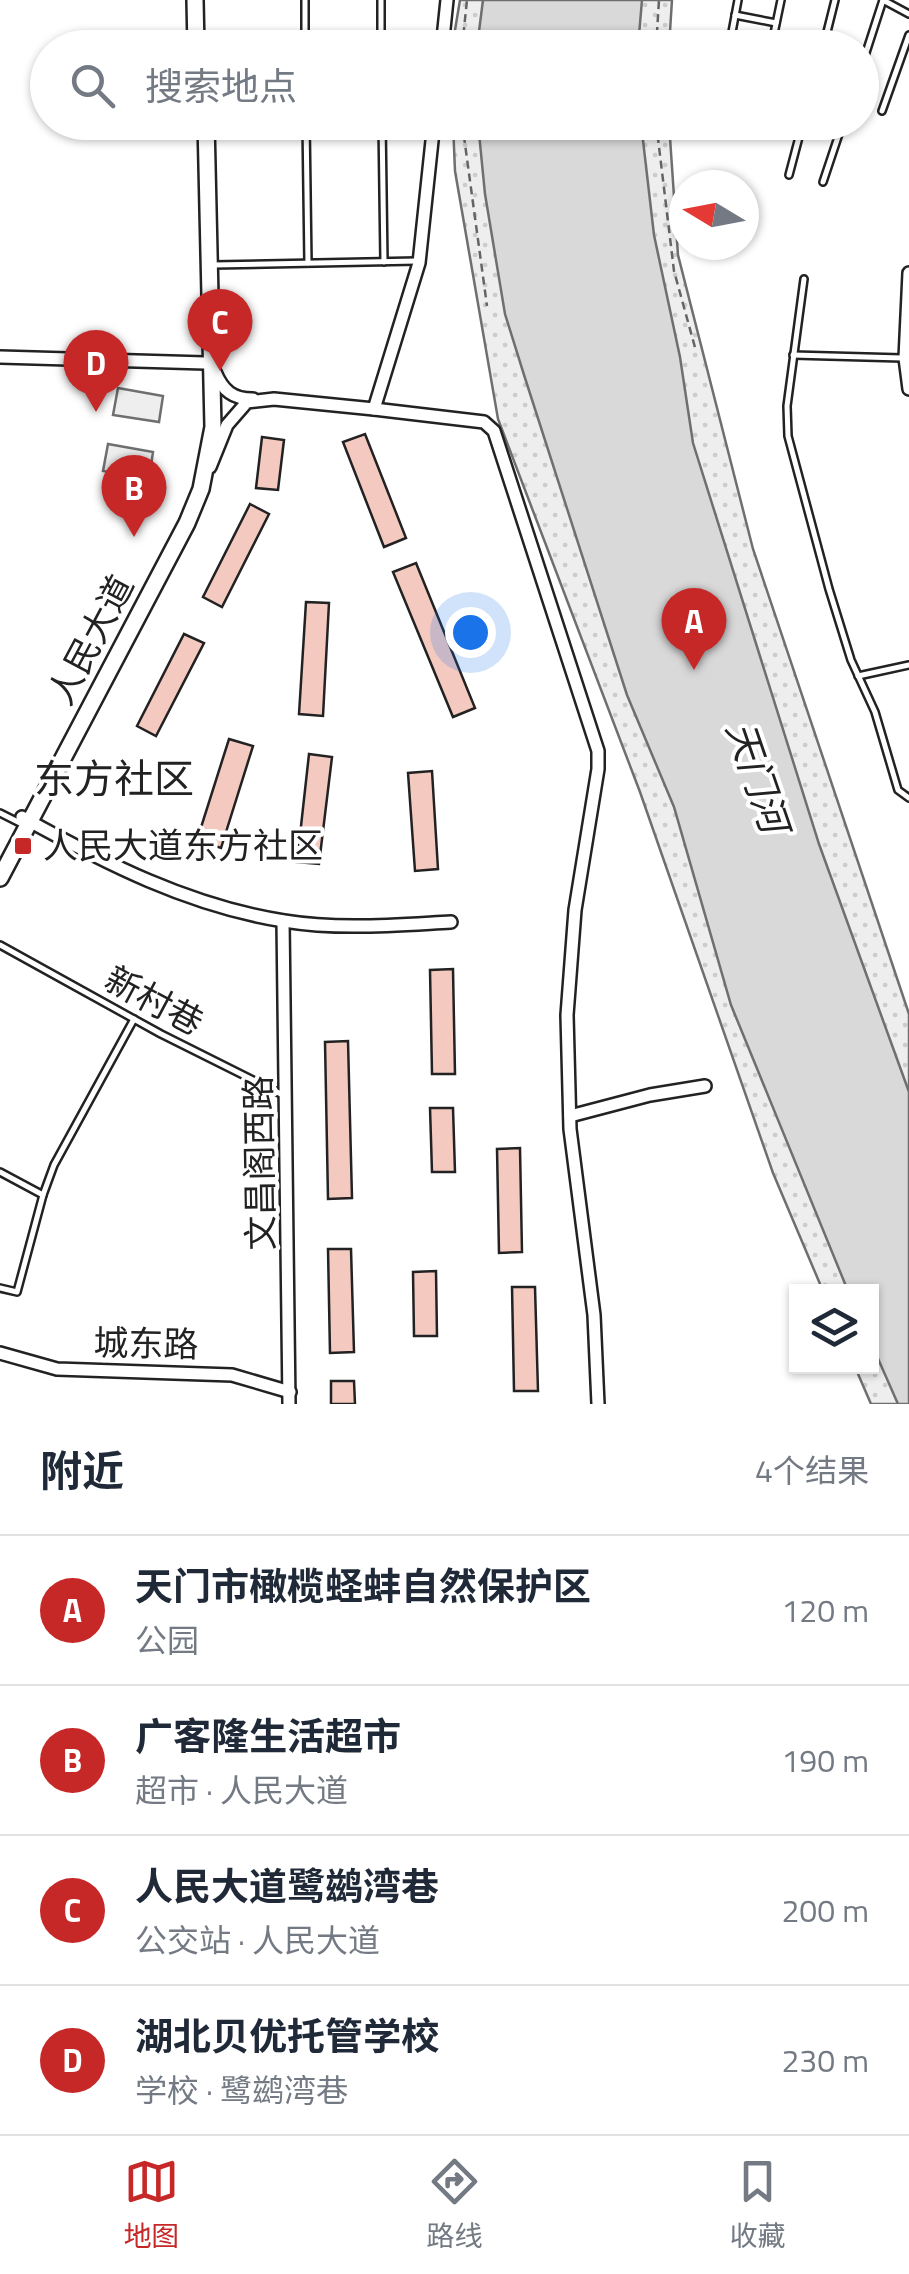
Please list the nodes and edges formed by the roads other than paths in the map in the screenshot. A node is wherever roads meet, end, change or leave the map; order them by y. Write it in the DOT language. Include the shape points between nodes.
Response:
graph roads {
  1 [pos="198,0"];
  2 [pos="305,0"];
  3 [pos="381,0"];
  4 [pos="447,0"];
  5 [pos="738,0"];
  6 [pos="781,0"];
  7 [pos="835,0"];
  8 [pos="883,0"];
  9 [pos="909,14"];
  10 [pos="736,15"];
  11 [pos="776,23"];
  12 [pos="199,30"];
  13 [pos="305,30"];
  14 [pos="381,30"];
  15 [pos="444,30"];
  16 [pos="733,30"];
  17 [pos="775,30"];
  18 [pos="828,30"];
  19 [pos="873,30"];
  20 [pos="909,35"];
  21 [pos="882,111"];
  22 [pos="203,140"];
  23 [pos="203,140"];
  24 [pos="306,140"];
  25 [pos="382,140"];
  26 [pos="432,140"];
  27 [pos="798,140"];
  28 [pos="836,140"];
  29 [pos="789,175"];
  30 [pos="823,182"];
  31 [pos="384,262"];
  32 [pos="419,262"];
  33 [pos="308,263"];
  34 [pos="210,265"];
  35 [pos="909,273"];
  36 [pos="804,279"];
  37 [pos="792,356"];
  38 [pos="0,357"];
  39 [pos="905,358"];
  40 [pos="209,364"];
  41 [pos="909,389"];
  42 [pos="258,399"];
  43 [pos="374,409"];
  44 [pos="201,490"];
  45 [pos="909,666"];
  46 [pos="858,676"];
  47 [pos="909,798"];
  48 [pos="0,813"];
  49 [pos="24,822"];
  50 [pos="0,858"];
  51 [pos="0,878"];
  52 [pos="283,921"];
  53 [pos="452,922"];
  54 [pos="0,945"];
  55 [pos="134,1019"];
  56 [pos="705,1086"];
  57 [pos="287,1096"];
  58 [pos="570,1116"];
  59 [pos="0,1172"];
  60 [pos="43,1196"];
  61 [pos="0,1288"];
  62 [pos="0,1353"];
  63 [pos="289,1398"];
  64 [pos="598,1404"];
  1 -- 12 [label="main road"];
  2 -- 13 [label="lane"];
  3 -- 14 [label="lane"];
  4 -- 15 [label="street"];
  5 -- 10 [label="lane"];
  6 -- 11 [label="lane"];
  7 -- 18 [label="lane"];
  8 -- 9 [label="lane"];
  8 -- 19 [label="lane"];
  10 -- 11 [label="lane"];
  10 -- 16 [label="lane"];
  11 -- 17 [label="lane"];
  20 -- 21 [label="lane"];
  22 -- 34 [label="main road, 人民大道"];
  23 -- 40 [label="main road, 人民大道"];
  24 -- 33 [label="lane"];
  25 -- 31 [label="lane"];
  26 -- 32 [label="street"];
  27 -- 29 [label="lane"];
  28 -- 30 [label="lane"];
  31 -- 32 [label="lane"];
  31 -- 33 [label="lane"];
  32 -- 43 [label="street"];
  33 -- 34 [label="lane"];
  34 -- 40 [label="main road, 人民大道"];
  35 -- 39 [label="street"];
  36 -- 37 [label="lane"];
  37 -- 39 [label="lane"];
  37 -- 46 [label="lane" via="788,436"];
  38 -- 40 [label="street"];
  39 -- 41 [label="street"];
  40 -- 42 [label="street" via="234,397"];
  40 -- 44 [label="main road, 人民大道" via="213,427"];
  40 -- 49 [label="main road, 人民大道" via="205,426 180,519"];
  42 -- 43 [label="street"];
  42 -- 44 [label="street" via="233,415"];
  43 -- 58 [label="street" via="484,422 494,431 598,750 568,978"];
  44 -- 49 [label="main road, 人民大道"];
  45 -- 46 [label="lane"];
  46 -- 47 [label="lane" via="898,790"];
  48 -- 49 [label="lane"];
  49 -- 50 [label="main road, 人民大道"];
  49 -- 51 [label="main road, 人民大道"];
  49 -- 52 [label="street" via="160,886"];
  52 -- 53 [label="street" via="372,927"];
  52 -- 57 [label="street, 文昌阁西路"];
  54 -- 55 [label="lane, 新村巷"];
  55 -- 57 [label="lane, 新村巷"];
  55 -- 60 [label="lane"];
  56 -- 58 [label="street"];
  57 -- 63 [label="street, 文昌阁西路"];
  58 -- 64 [label="street"];
  59 -- 60 [label="lane"];
  60 -- 61 [label="lane" via="17,1292"];
  62 -- 63 [label="street, 城东路" via="56,1369 232,1375"];
}
